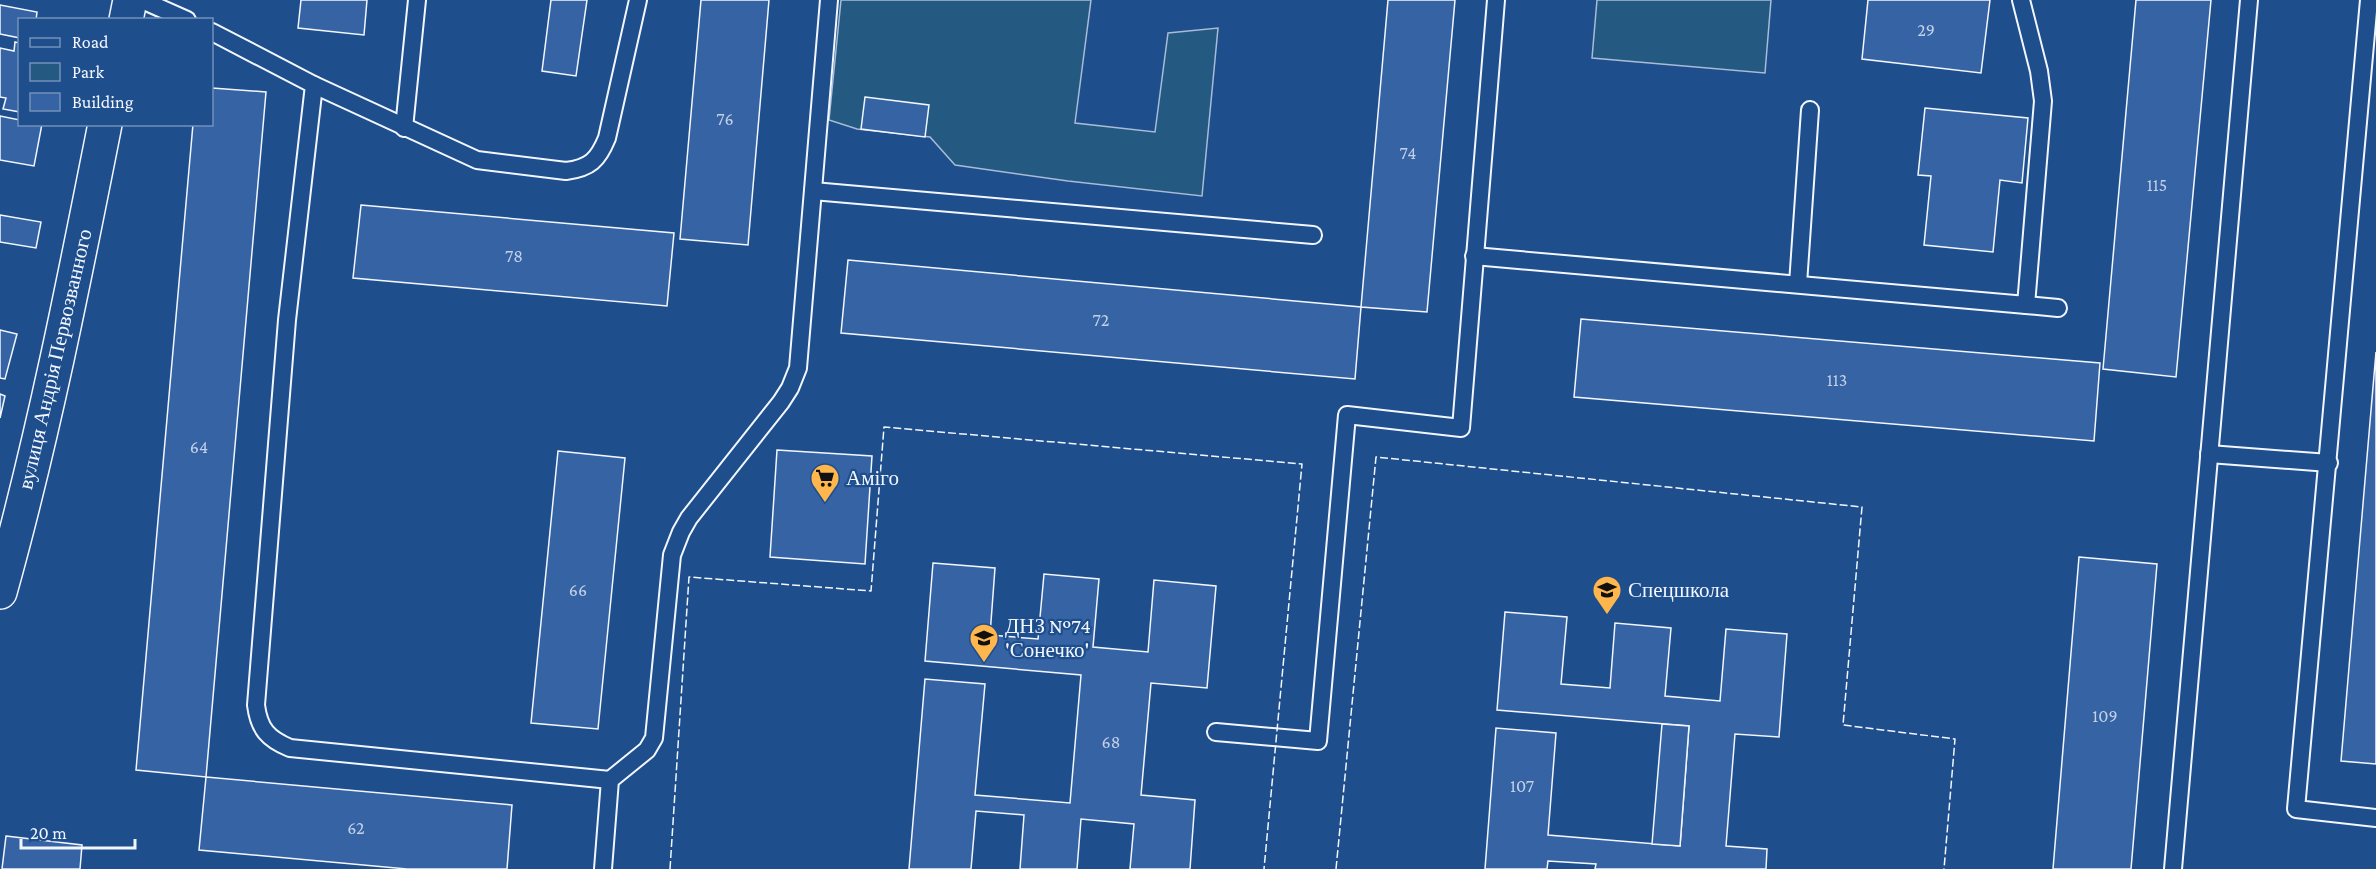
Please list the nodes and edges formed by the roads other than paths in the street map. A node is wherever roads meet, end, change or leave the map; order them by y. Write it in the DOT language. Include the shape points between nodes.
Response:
graph roads {
  1 [pos="129,0"];
  2 [pos="142,0"];
  3 [pos="417,0"];
  4 [pos="638,0"];
  5 [pos="829,0"];
  6 [pos="1496,0"];
  7 [pos="2021,0"];
  8 [pos="2249,0"];
  9 [pos="2369,0"];
  10 [pos="126,18"];
  11 [pos="182,18"];
  12 [pos="213,33"];
  13 [pos="314,85"];
  14 [pos="1810,110"];
  15 [pos="105,126"];
  16 [pos="404,128"];
  17 [pos="813,191"];
  18 [pos="1313,235"];
  19 [pos="1474,256"];
  20 [pos="1798,284"];
  21 [pos="2026,305"];
  22 [pos="2058,308"];
  23 [pos="2209,454"];
  24 [pos="2329,463"];
  25 [pos="0,592"];
  26 [pos="1216,732"];
  27 [pos="610,780"];
  28 [pos="2376,818"];
  29 [pos="603,869"];
  30 [pos="2173,869"];
  1 -- 10 [label="street"];
  2 -- 11 [label="lane"];
  3 -- 16 [label="lane"];
  4 -- 16 [label="lane" via="607,138 593,162 580,170 491,164"];
  5 -- 17 [label="lane"];
  6 -- 19 [label="lane"];
  7 -- 21 [label="lane" via="2043,101"];
  8 -- 23 [label="lane"];
  9 -- 24 [label="lane"];
  12 -- 13 [label="lane"];
  13 -- 16 [label="lane"];
  13 -- 27 [label="lane" via="286,332 256,705 258,721 265,734 290,748"];
  14 -- 20 [label="lane"];
  15 -- 25 [label="street, вулиця Андрія Первозванного" via="75,275"];
  17 -- 18 [label="lane"];
  17 -- 27 [label="lane" via="798,368 781,402 681,532 672,555 654,738 647,750"];
  19 -- 20 [label="lane"];
  19 -- 26 [label="lane" via="1461,428 1347,416 1318,741"];
  20 -- 21 [label="lane"];
  21 -- 22 [label="lane"];
  23 -- 24 [label="lane"];
  23 -- 30 [label="lane"];
  24 -- 28 [label="lane" via="2296,810"];
  27 -- 29 [label="lane"];
}
